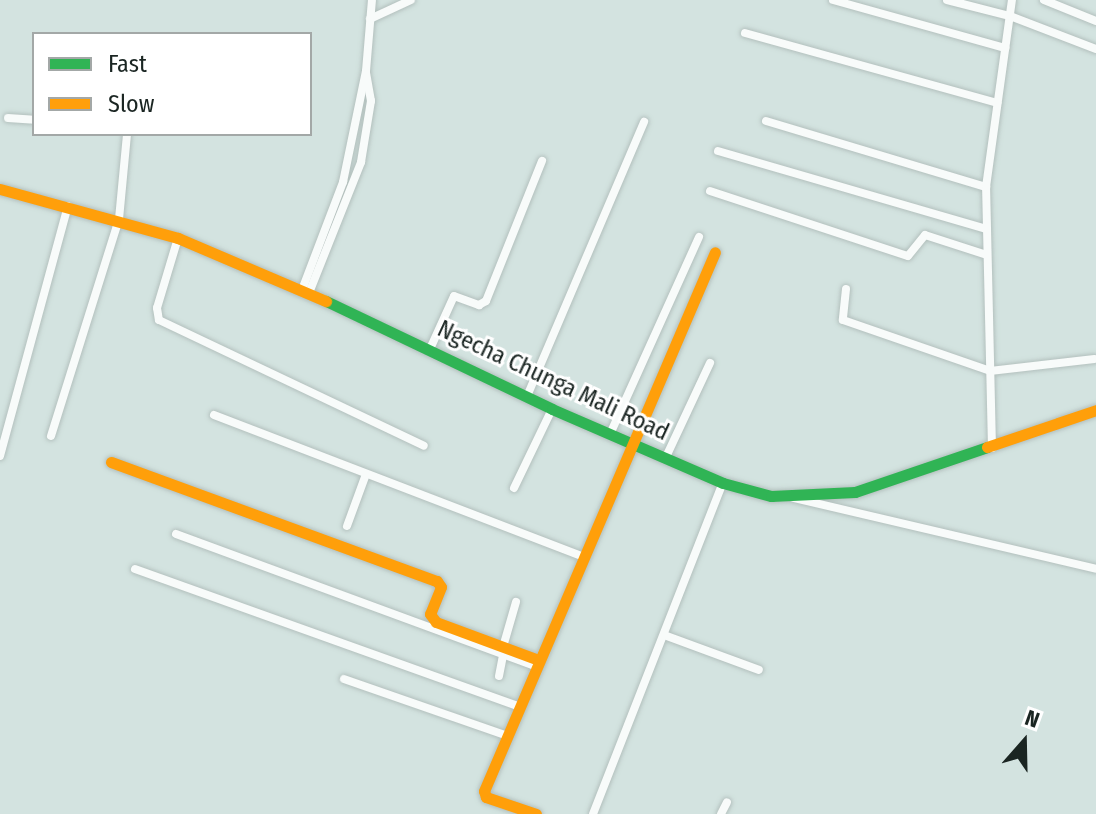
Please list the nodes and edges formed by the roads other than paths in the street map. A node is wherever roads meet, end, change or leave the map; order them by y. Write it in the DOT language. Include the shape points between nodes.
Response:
graph roads {
  1 [pos="372,0"];
  2 [pos="833,0"];
  3 [pos="947,0"];
  4 [pos="1012,0"];
  5 [pos="1044,0"];
  6 [pos="407,1"];
  7 [pos="1010,16"];
  8 [pos="370,19"];
  9 [pos="1096,21"];
  10 [pos="745,33"];
  11 [pos="1005,48"];
  12 [pos="1096,49"];
  13 [pos="366,71"];
  14 [pos="997,103"];
  15 [pos="8,118"];
  16 [pos="32,120"];
  17 [pos="766,121"];
  18 [pos="644,122"];
  19 [pos="127,136"];
  20 [pos="718,151"];
  21 [pos="542,161"];
  22 [pos="986,187"];
  23 [pos="0,189"];
  24 [pos="710,191"];
  25 [pos="69,205"];
  26 [pos="119,219"];
  27 [pos="987,229"];
  28 [pos="699,237"];
  29 [pos="178,238"];
  30 [pos="715,252"];
  31 [pos="987,255"];
  32 [pos="846,289"];
  33 [pos="306,292"];
  34 [pos="430,349"];
  35 [pos="1094,359"];
  36 [pos="710,363"];
  37 [pos="990,371"];
  38 [pos="528,394"];
  39 [pos="552,409"];
  40 [pos="1096,410"];
  41 [pos="214,415"];
  42 [pos="611,432"];
  43 [pos="51,436"];
  44 [pos="630,441"];
  45 [pos="424,446"];
  46 [pos="992,449"];
  47 [pos="0,456"];
  48 [pos="666,457"];
  49 [pos="111,462"];
  50 [pos="366,474"];
  51 [pos="723,483"];
  52 [pos="514,488"];
  53 [pos="793,498"];
  54 [pos="347,526"];
  55 [pos="176,534"];
  56 [pos="583,557"];
  57 [pos="135,569"];
  58 [pos="1096,569"];
  59 [pos="516,602"];
  60 [pos="664,635"];
  61 [pos="503,651"];
  62 [pos="538,664"];
  63 [pos="759,670"];
  64 [pos="499,676"];
  65 [pos="344,679"];
  66 [pos="520,707"];
  67 [pos="508,736"];
  68 [pos="727,802"];
  69 [pos="515,811"];
  70 [pos="536,814"];
  71 [pos="593,814"];
  72 [pos="721,814"];
  1 -- 8 [label="street"];
  2 -- 11 [label="street"];
  3 -- 7 [label="street"];
  4 -- 7 [label="street"];
  5 -- 9 [label="street"];
  6 -- 8 [label="street"];
  7 -- 11 [label="street"];
  7 -- 12 [label="street"];
  8 -- 13 [label="street"];
  10 -- 14 [label="street"];
  11 -- 14 [label="street"];
  13 -- 33 [label="street" via="343,182"];
  13 -- 33 [label="street" via="371,101 361,162"];
  14 -- 22 [label="street"];
  15 -- 16 [label="street"];
  17 -- 22 [label="street"];
  18 -- 38 [label="street"];
  19 -- 26 [label="street"];
  20 -- 27 [label="street"];
  21 -- 34 [label="street" via="486,301 479,305 454,296"];
  22 -- 27 [label="street"];
  23 -- 25 [label="main road, Ngecha Chunga Mali Road"];
  24 -- 31 [label="street" via="908,256 925,235"];
  25 -- 26 [label="main road, Ngecha Chunga Mali Road"];
  25 -- 47 [label="street"];
  26 -- 29 [label="main road, Ngecha Chunga Mali Road"];
  26 -- 43 [label="street"];
  27 -- 31 [label="street"];
  28 -- 42 [label="street"];
  29 -- 33 [label="main road, Ngecha Chunga Mali Road"];
  29 -- 45 [label="street" via="157,308 159,320"];
  30 -- 44 [label="main road"];
  31 -- 37 [label="street"];
  32 -- 37 [label="street" via="843,320"];
  33 -- 34 [label="main road, Ngecha Chunga Mali Road"];
  34 -- 38 [label="main road, Ngecha Chunga Mali Road"];
  35 -- 37 [label="street"];
  36 -- 48 [label="street"];
  37 -- 46 [label="street"];
  38 -- 39 [label="main road, Ngecha Chunga Mali Road"];
  39 -- 42 [label="main road, Ngecha Chunga Mali Road"];
  39 -- 52 [label="street"];
  40 -- 46 [label="main road, Ngecha Chunga Mali Road"];
  41 -- 50 [label="street"];
  42 -- 44 [label="main road, Ngecha Chunga Mali Road"];
  44 -- 48 [label="main road, Ngecha Chunga Mali Road"];
  44 -- 56 [label="main road"];
  46 -- 53 [label="main road, Ngecha Chunga Mali Road" via="855,492"];
  48 -- 51 [label="main road, Ngecha Chunga Mali Road"];
  49 -- 61 [label="main road" via="437,581 441,587 431,618"];
  50 -- 54 [label="street"];
  50 -- 56 [label="street"];
  51 -- 53 [label="main road, Ngecha Chunga Mali Road"];
  51 -- 60 [label="street"];
  53 -- 58 [label="street"];
  55 -- 61 [label="street"];
  56 -- 62 [label="main road"];
  57 -- 66 [label="street"];
  59 -- 61 [label="street"];
  60 -- 63 [label="street"];
  60 -- 71 [label="street"];
  61 -- 62 [label="main road"];
  61 -- 64 [label="street"];
  62 -- 66 [label="main road"];
  65 -- 67 [label="street"];
  66 -- 67 [label="main road"];
  67 -- 69 [label="main road" via="484,792"];
  68 -- 72 [label="street"];
  69 -- 70 [label="main road"];
}
